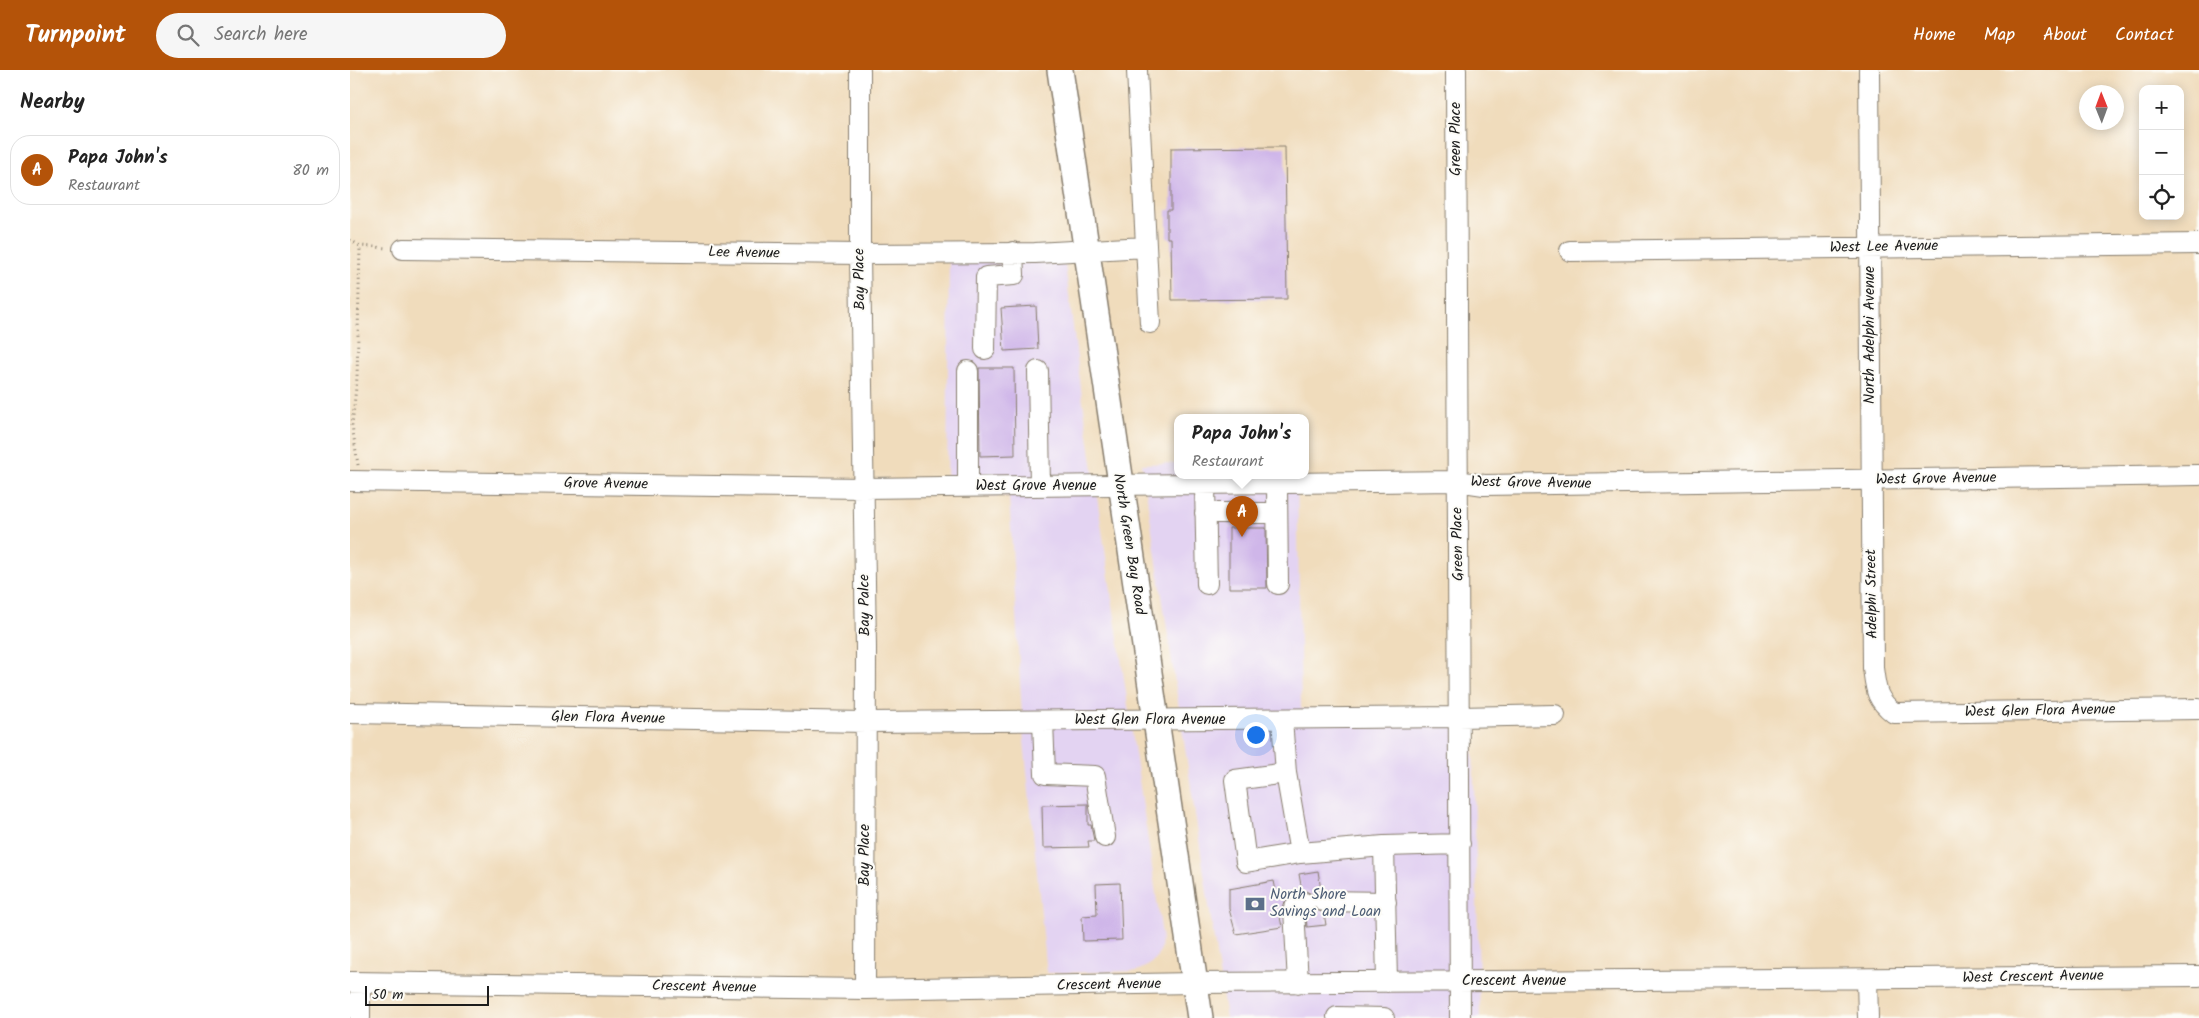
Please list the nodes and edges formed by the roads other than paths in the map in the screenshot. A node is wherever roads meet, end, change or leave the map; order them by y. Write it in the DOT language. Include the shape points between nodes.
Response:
graph roads {
  1 [pos="860,70"];
  2 [pos="1060,70"];
  3 [pos="1456,70"];
  4 [pos="1869,70"];
  5 [pos="1137,72"];
  6 [pos="2199,244"];
  7 [pos="1146,247"];
  8 [pos="1869,247"];
  9 [pos="403,249"];
  10 [pos="1085,250"];
  11 [pos="1570,250"];
  12 [pos="1013,252"];
  13 [pos="860,254"];
  14 [pos="1150,323"];
  15 [pos="985,349"];
  16 [pos="968,371"];
  17 [pos="1038,371"];
  18 [pos="2199,475"];
  19 [pos="1871,480"];
  20 [pos="352,481"];
  21 [pos="1457,481"];
  22 [pos="1277,484"];
  23 [pos="1205,485"];
  24 [pos="968,486"];
  25 [pos="1040,486"];
  26 [pos="1120,486"];
  27 [pos="863,488"];
  28 [pos="1277,512"];
  29 [pos="1205,513"];
  30 [pos="1207,584"];
  31 [pos="1278,584"];
  32 [pos="1884,705"];
  33 [pos="2199,709"];
  34 [pos="350,713"];
  35 [pos="1555,715"];
  36 [pos="1459,718"];
  37 [pos="1282,719"];
  38 [pos="1155,720"];
  39 [pos="1043,721"];
  40 [pos="865,722"];
  41 [pos="1286,773"];
  42 [pos="1105,837"];
  43 [pos="1460,844"];
  44 [pos="1384,846"];
  45 [pos="1300,853"];
  46 [pos="1386,902"];
  47 [pos="2199,976"];
  48 [pos="1867,979"];
  49 [pos="355,982"];
  50 [pos="1387,982"];
  51 [pos="1460,982"];
  52 [pos="1194,983"];
  53 [pos="1298,983"];
  54 [pos="1334,983"];
  55 [pos="864,989"];
  56 [pos="1337,1017"];
  57 [pos="360,1018"];
  58 [pos="1200,1018"];
  59 [pos="1384,1018"];
  60 [pos="1460,1018"];
  61 [pos="1868,1018"];
  1 -- 13 [label="street, Bay Place"];
  2 -- 10 [label="main road, North Green Bay Road"];
  3 -- 21 [label="street, Green Place"];
  4 -- 8 [label="street, North Adelphi Avenue"];
  5 -- 7 [label="street"];
  6 -- 8 [label="street, West Lee Avenue"];
  7 -- 10 [label="street, Lee Avenue"];
  7 -- 14 [label="street"];
  8 -- 11 [label="street, West Lee Avenue"];
  8 -- 19 [label="street, North Adelphi Avenue"];
  9 -- 13 [label="street, Lee Avenue"];
  10 -- 12 [label="street, Lee Avenue"];
  10 -- 26 [label="main road, North Green Bay Road"];
  12 -- 13 [label="street, Lee Avenue"];
  12 -- 15 [label="street" via="1014,275 986,277"];
  13 -- 27 [label="street, Bay Place"];
  16 -- 24 [label="street"];
  17 -- 25 [label="street"];
  18 -- 19 [label="street, West Grove Avenue"];
  19 -- 21 [label="street, West Grove Avenue" via="1484,485"];
  19 -- 32 [label="street, Adelphi Street" via="1873,668 1877,695"];
  20 -- 27 [label="street, Grove Avenue"];
  21 -- 22 [label="street, West Grove Avenue"];
  21 -- 36 [label="street, Green Place"];
  22 -- 23 [label="street, West Grove Avenue"];
  22 -- 28 [label="street"];
  23 -- 26 [label="street, West Grove Avenue"];
  23 -- 29 [label="street"];
  24 -- 25 [label="street, West Grove Avenue"];
  24 -- 27 [label="street, West Grove Avenue"];
  25 -- 26 [label="street, West Grove Avenue"];
  26 -- 38 [label="main road, North Green Bay Road"];
  27 -- 40 [label="street, Bay Palce"];
  28 -- 29 [label="street"];
  28 -- 31 [label="street"];
  29 -- 30 [label="street"];
  32 -- 33 [label="street, West Glen Flora Avenue" via="1894,713"];
  34 -- 40 [label="street, Glen Flora Avenue"];
  35 -- 36 [label="street, West Glen Flora Avenue"];
  36 -- 37 [label="street, West Glen Flora Avenue"];
  36 -- 43 [label="street, Green Place"];
  37 -- 38 [label="street, West Glen Flora Avenue"];
  37 -- 41 [label="street"];
  38 -- 39 [label="street, West Glen Flora Avenue"];
  38 -- 52 [label="main road, North Green Bay Road"];
  39 -- 40 [label="street, West Glen Flora Avenue"];
  39 -- 42 [label="street" via="1045,774 1095,776"];
  40 -- 55 [label="street, Bay Place"];
  41 -- 45 [label="street"];
  41 -- 45 [label="street" via="1235,780 1246,862"];
  43 -- 44 [label="street"];
  43 -- 51 [label="street, Green Place"];
  44 -- 45 [label="street"];
  44 -- 46 [label="street"];
  46 -- 50 [label="street"];
  46 -- 53 [label="street" via="1314,902 1294,909"];
  47 -- 48 [label="street, West Crescent Avenue"];
  48 -- 51 [label="street, Crescent Avenue"];
  48 -- 61 [label="street"];
  49 -- 55 [label="street, Crescent Avenue"];
  49 -- 57 [label="street"];
  50 -- 51 [label="street, Crescent Avenue"];
  50 -- 54 [label="street, Crescent Avenue"];
  51 -- 60 [label="street, Green Place"];
  52 -- 53 [label="street, Crescent Avenue"];
  52 -- 55 [label="street, Crescent Avenue"];
  52 -- 58 [label="main road, North Green Bay Road"];
  53 -- 54 [label="street, Crescent Avenue"];
  54 -- 56 [label="street"];
  56 -- 59 [label="street"];
}
